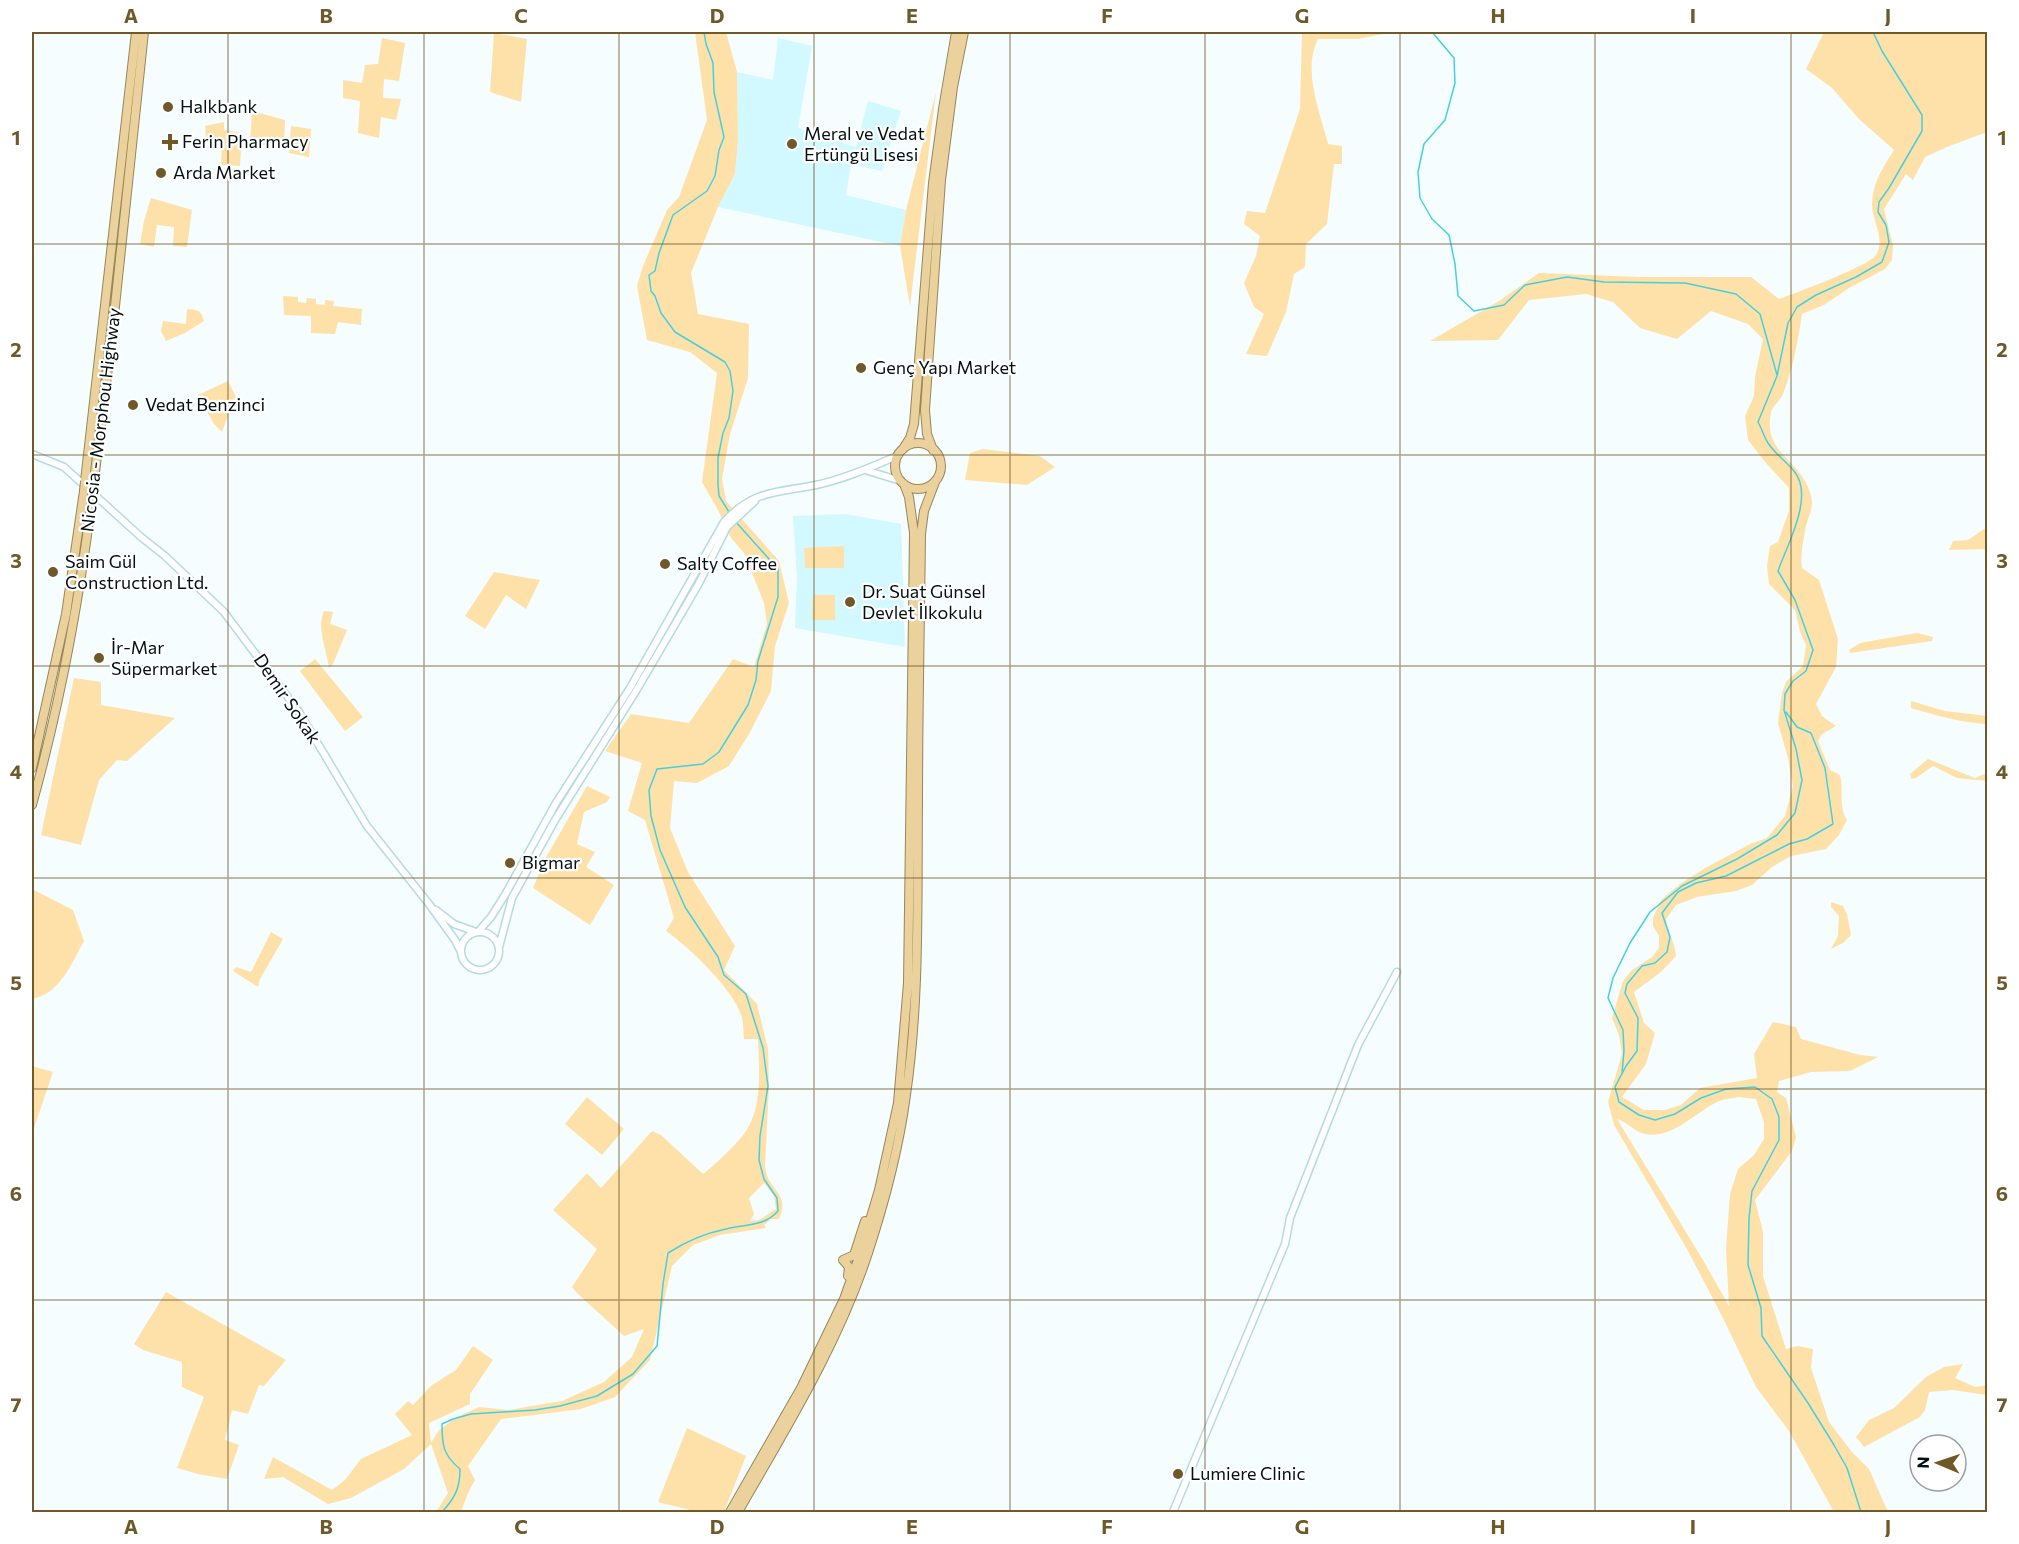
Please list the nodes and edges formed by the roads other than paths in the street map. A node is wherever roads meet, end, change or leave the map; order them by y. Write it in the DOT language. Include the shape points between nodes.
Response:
graph roads {
  1 [pos="136,32"];
  2 [pos="144,32"];
  3 [pos="956,32"];
  4 [pos="964,32"];
  5 [pos="933,450"];
  6 [pos="901,452"];
  7 [pos="32,454"];
  8 [pos="865,470"];
  9 [pos="934,482"];
  10 [pos="903,483"];
  11 [pos="83,485"];
  12 [pos="94,494"];
  13 [pos="725,524"];
  14 [pos="32,768"];
  15 [pos="32,805"];
  16 [pos="429,904"];
  17 [pos="478,932"];
  18 [pos="499,947"];
  19 [pos="461,952"];
  20 [pos="1397,972"];
  21 [pos="898,1103"];
  22 [pos="801,1388"];
  23 [pos="730,1512"];
  24 [pos="738,1512"];
  25 [pos="1173,1512"];
  1 -- 11 [label="highway, Nicosia - Morphou Highway"];
  2 -- 12 [label="highway, Nicosia - Morphou Highway"];
  3 -- 6 [label="highway" via="933,183 914,424"];
  4 -- 5 [label="highway" via="940,180 925,410"];
  5 -- 6 [label="highway" via="917,444"];
  5 -- 9 [label="highway" via="941,463"];
  6 -- 8 [label="street"];
  6 -- 10 [label="highway" via="896,468"];
  7 -- 11 [label="street, Demir Sokak" via="64,468"];
  8 -- 10 [label="street"];
  8 -- 13 [label="street" via="817,485 759,496"];
  9 -- 10 [label="highway" via="917,489"];
  9 -- 24 [label="highway" via="921,534 916,949 902,1125 880,1212 854,1291 819,1368"];
  10 -- 21 [label="highway" via="914,533 908,972"];
  11 -- 12 [label="street, Demir Sokak"];
  11 -- 14 [label="highway, Nicosia - Morphou Highway" via="66,614"];
  12 -- 15 [label="highway, Nicosia - Morphou Highway" via="78,600"];
  12 -- 16 [label="street, Demir Sokak" via="224,612 295,706 367,826"];
  13 -- 17 [label="street" via="630,688 556,803 506,895"];
  13 -- 18 [label="street" via="698,585 520,883"];
  16 -- 17 [label="street, Demir Sokak" via="454,924"];
  16 -- 19 [label="street, Demir Sokak"];
  17 -- 18 [label="street" via="494,937"];
  17 -- 19 [label="street" via="467,937"];
  18 -- 19 [label="street" via="495,963 480,970 465,963"];
  20 -- 25 [label="street" via="1358,1045 1290,1218 1285,1244"];
  21 -- 22 [label="highway" via="860,1257"];
  21 -- 22 [label="highway" via="854,1255 843,1260 850,1271 847,1280"];
  22 -- 23 [label="highway"];
}
